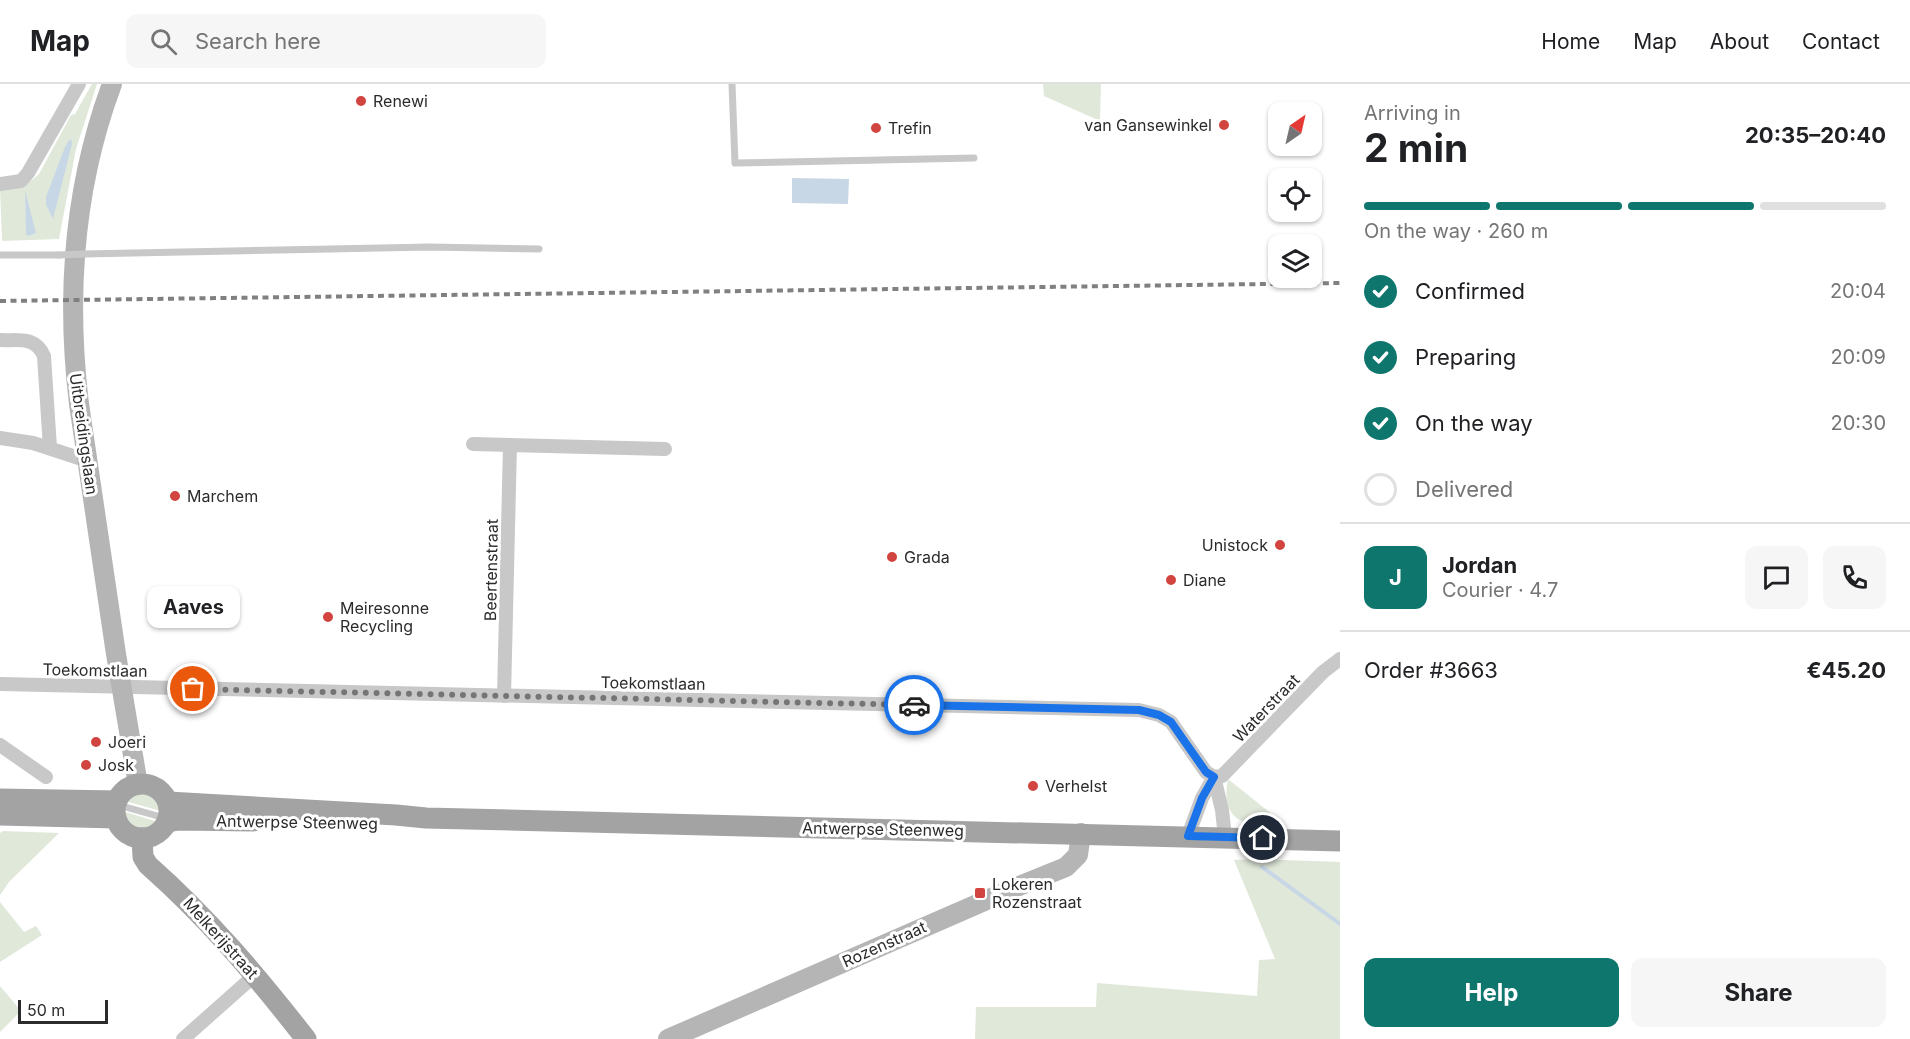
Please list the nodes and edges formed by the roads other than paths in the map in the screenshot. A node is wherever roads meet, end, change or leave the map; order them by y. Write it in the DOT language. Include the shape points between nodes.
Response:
graph roads {
  1 [pos="79,84"];
  2 [pos="112,84"];
  3 [pos="732,84"];
  4 [pos="974,158"];
  5 [pos="0,184"];
  6 [pos="538,249"];
  7 [pos="0,255"];
  8 [pos="0,340"];
  9 [pos="0,438"];
  10 [pos="473,444"];
  11 [pos="510,445"];
  12 [pos="50,448"];
  13 [pos="665,449"];
  14 [pos="88,461"];
  15 [pos="1340,659"];
  16 [pos="0,684"];
  17 [pos="122,687"];
  18 [pos="504,696"];
  19 [pos="0,745"];
  20 [pos="46,777"];
  21 [pos="1214,777"];
  22 [pos="138,784"];
  23 [pos="0,799"];
  24 [pos="116,808"];
  25 [pos="168,814"];
  26 [pos="0,815"];
  27 [pos="1081,834"];
  28 [pos="1188,836"];
  29 [pos="1225,837"];
  30 [pos="142,838"];
  31 [pos="1340,841"];
  32 [pos="255,975"];
  33 [pos="183,1039"];
  34 [pos="306,1039"];
  35 [pos="668,1039"];
  1 -- 5 [label="street" via="28,173 21,181"];
  2 -- 14 [label="street, Uitbreidingslaan" via="84,185 73,280 75,368"];
  3 -- 4 [label="lane" via="735,163"];
  6 -- 7 [label="lane, bridge" via="430,247"];
  8 -- 12 [label="street" via="39,345 44,356"];
  9 -- 12 [label="street"];
  10 -- 11 [label="street"];
  11 -- 13 [label="street"];
  11 -- 18 [label="street, Beertenstraat"];
  12 -- 14 [label="street"];
  14 -- 17 [label="street, Uitbreidingslaan"];
  15 -- 21 [label="street, Waterstraat" via="1222,776"];
  16 -- 17 [label="street, Toekomstlaan"];
  17 -- 18 [label="street, Toekomstlaan"];
  17 -- 22 [label="street, Uitbreidingslaan"];
  18 -- 21 [label="street, Toekomstlaan" via="1139,710 1171,722 1206,772"];
  19 -- 20 [label="street"];
  21 -- 28 [label="street"];
  21 -- 29 [label="street, Toekomstlaan"];
  22 -- 24 [label="main road" via="126,789"];
  22 -- 25 [label="main road" via="158,790"];
  23 -- 24 [label="main road"];
  24 -- 25 [label="lane"];
  24 -- 26 [label="main road"];
  24 -- 30 [label="main road" via="122,828"];
  25 -- 27 [label="main road, Antwerpse Steenweg" via="179,820 399,823 426,818"];
  25 -- 30 [label="main road" via="155,835"];
  27 -- 28 [label="main road, Antwerpse Steenweg"];
  27 -- 35 [label="street, Rozenstraat" via="1078,855 1066,867"];
  28 -- 29 [label="main road, Antwerpse Steenweg"];
  29 -- 31 [label="main road, Antwerpse Steenweg"];
  30 -- 32 [label="main road, Melkerijstraat" via="143,857 148,865 194,906"];
  32 -- 33 [label="street"];
  32 -- 34 [label="main road, Melkerijstraat"];
}
